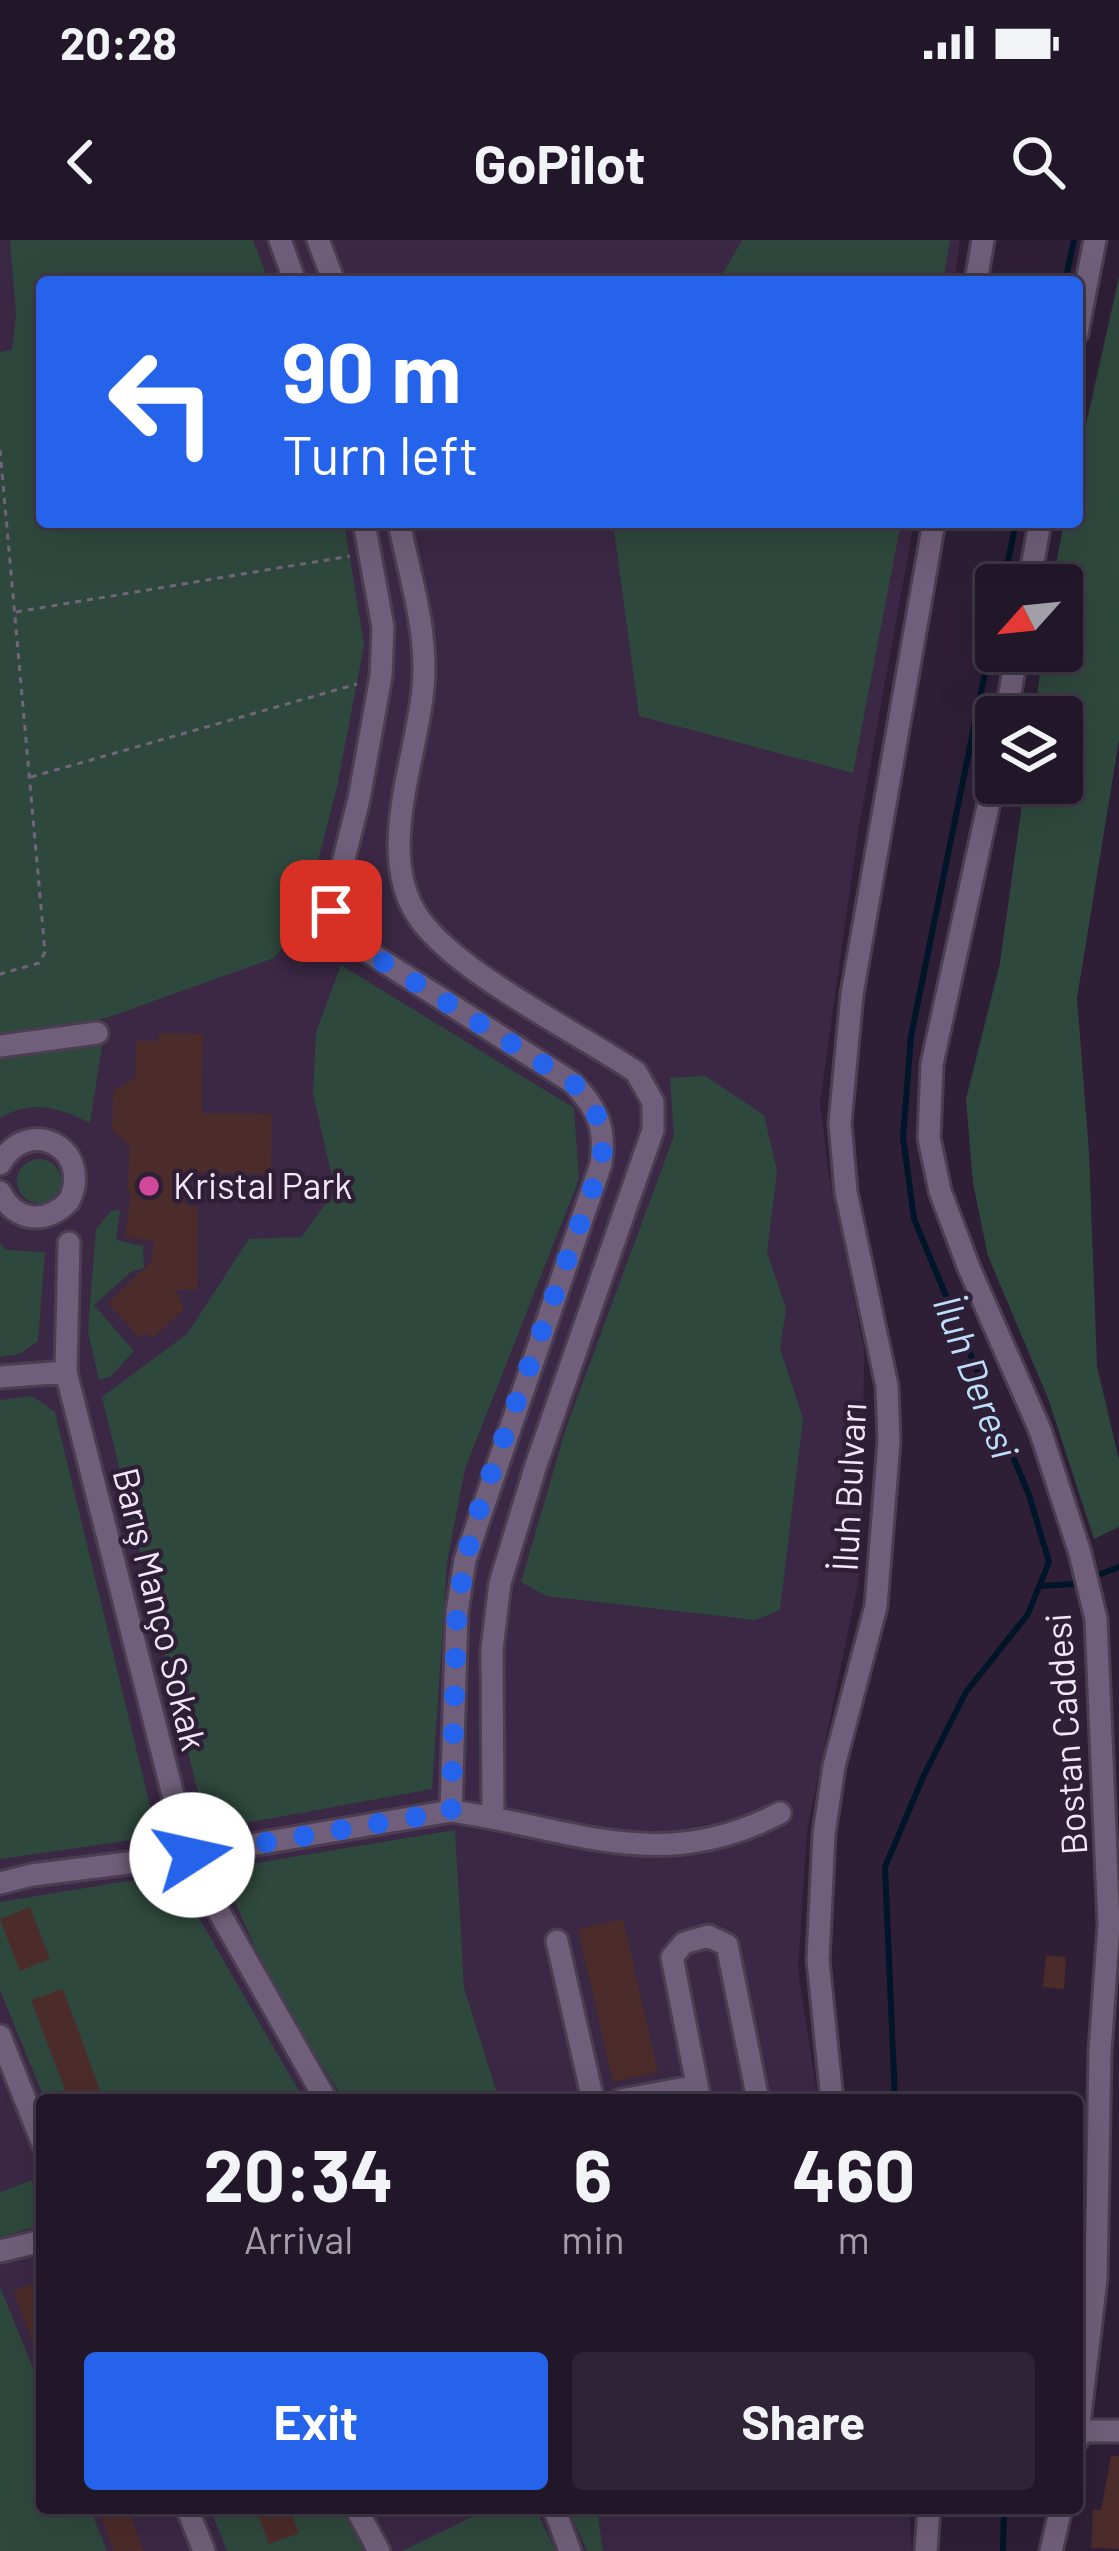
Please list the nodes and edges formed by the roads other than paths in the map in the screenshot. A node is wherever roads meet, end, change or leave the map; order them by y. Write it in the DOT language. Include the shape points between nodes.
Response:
graph roads {
  1 [pos="280,240"];
  2 [pos="318,240"];
  3 [pos="983,240"];
  4 [pos="1095,240"];
  5 [pos="294,276"];
  6 [pos="332,276"];
  7 [pos="977,276"];
  8 [pos="1083,302"];
  9 [pos="365,528"];
  10 [pos="400,528"];
  11 [pos="933,528"];
  12 [pos="1039,528"];
  13 [pos="1033,564"];
  14 [pos="989,804"];
  15 [pos="98,1033"];
  16 [pos="0,1046"];
  17 [pos="0,1164"];
  18 [pos="75,1189"];
  19 [pos="0,1192"];
  20 [pos="35,1218"];
  21 [pos="69,1244"];
  22 [pos="66,1372"];
  23 [pos="0,1377"];
  24 [pos="1119,1614"];
  25 [pos="1096,1619"];
  26 [pos="451,1811"];
  27 [pos="781,1813"];
  28 [pos="493,1817"];
  29 [pos="192,1855"];
  30 [pos="0,1883"];
  31 [pos="1114,1925"];
  32 [pos="557,1940"];
  33 [pos="0,2036"];
  34 [pos="1109,2050"];
  35 [pos="699,2093"];
  36 [pos="323,2094"];
  37 [pos="592,2094"];
  38 [pos="757,2094"];
  39 [pos="831,2094"];
  40 [pos="36,2127"];
  41 [pos="1108,2199"];
  42 [pos="36,2242"];
  43 [pos="0,2251"];
  44 [pos="1083,2392"];
  45 [pos="1119,2431"];
  46 [pos="1083,2435"];
  47 [pos="189,2514"];
  48 [pos="359,2514"];
  49 [pos="556,2514"];
  50 [pos="929,2514"];
  51 [pos="1060,2514"];
  52 [pos="204,2551"];
  53 [pos="379,2551"];
  54 [pos="570,2551"];
  55 [pos="926,2551"];
  56 [pos="1052,2551"];
  1 -- 5 [label="street"];
  2 -- 6 [label="street"];
  3 -- 7 [label="street"];
  4 -- 8 [label="street"];
  9 -- 26 [label="street" via="383,627 381,676 331,911 336,927 573,1083 603,1130 601,1164 465,1560"];
  10 -- 28 [label="street" via="424,662 401,818 411,904 464,961 635,1072 654,1116 500,1583 492,1649"];
  11 -- 39 [label="street, İluh Bulvarı" via="852,994 840,1123 846,1192 887,1386 889,1441 876,1606 824,1834 818,1960"];
  12 -- 13 [label="street"];
  14 -- 25 [label="street, Bostan Caddesi" via="932,1064 929,1138 968,1268 1040,1430"];
  15 -- 16 [label="street"];
  17 -- 18 [label="street" via="27,1140 54,1143 73,1162"];
  18 -- 20 [label="street" via="60,1211"];
  18 -- 21 [label="street, Barış Manço Sokak"];
  19 -- 20 [label="street" via="12,1210"];
  20 -- 21 [label="street"];
  21 -- 22 [label="street, Barış Manço Sokak"];
  22 -- 23 [label="street"];
  22 -- 29 [label="street, Barış Manço Sokak"];
  24 -- 25 [label="street"];
  25 -- 31 [label="street, Bostan Caddesi"];
  26 -- 28 [label="street"];
  26 -- 29 [label="street"];
  27 -- 28 [label="street" via="714,1838 644,1846"];
  29 -- 30 [label="street"];
  29 -- 36 [label="street, Barış Manço Sokak"];
  31 -- 34 [label="street, Bostan Caddesi"];
  32 -- 37 [label="street"];
  33 -- 40 [label="street"];
  34 -- 41 [label="street, Bostan Caddesi"];
  35 -- 38 [label="street" via="672,1957 684,1942 709,1936 727,1945"];
  41 -- 44 [label="street, Bostan Caddesi"];
  42 -- 43 [label="street"];
  45 -- 46 [label="street"];
  47 -- 52 [label="street"];
  48 -- 53 [label="street"];
  49 -- 54 [label="street"];
  50 -- 55 [label="street"];
  51 -- 56 [label="street"];
}
